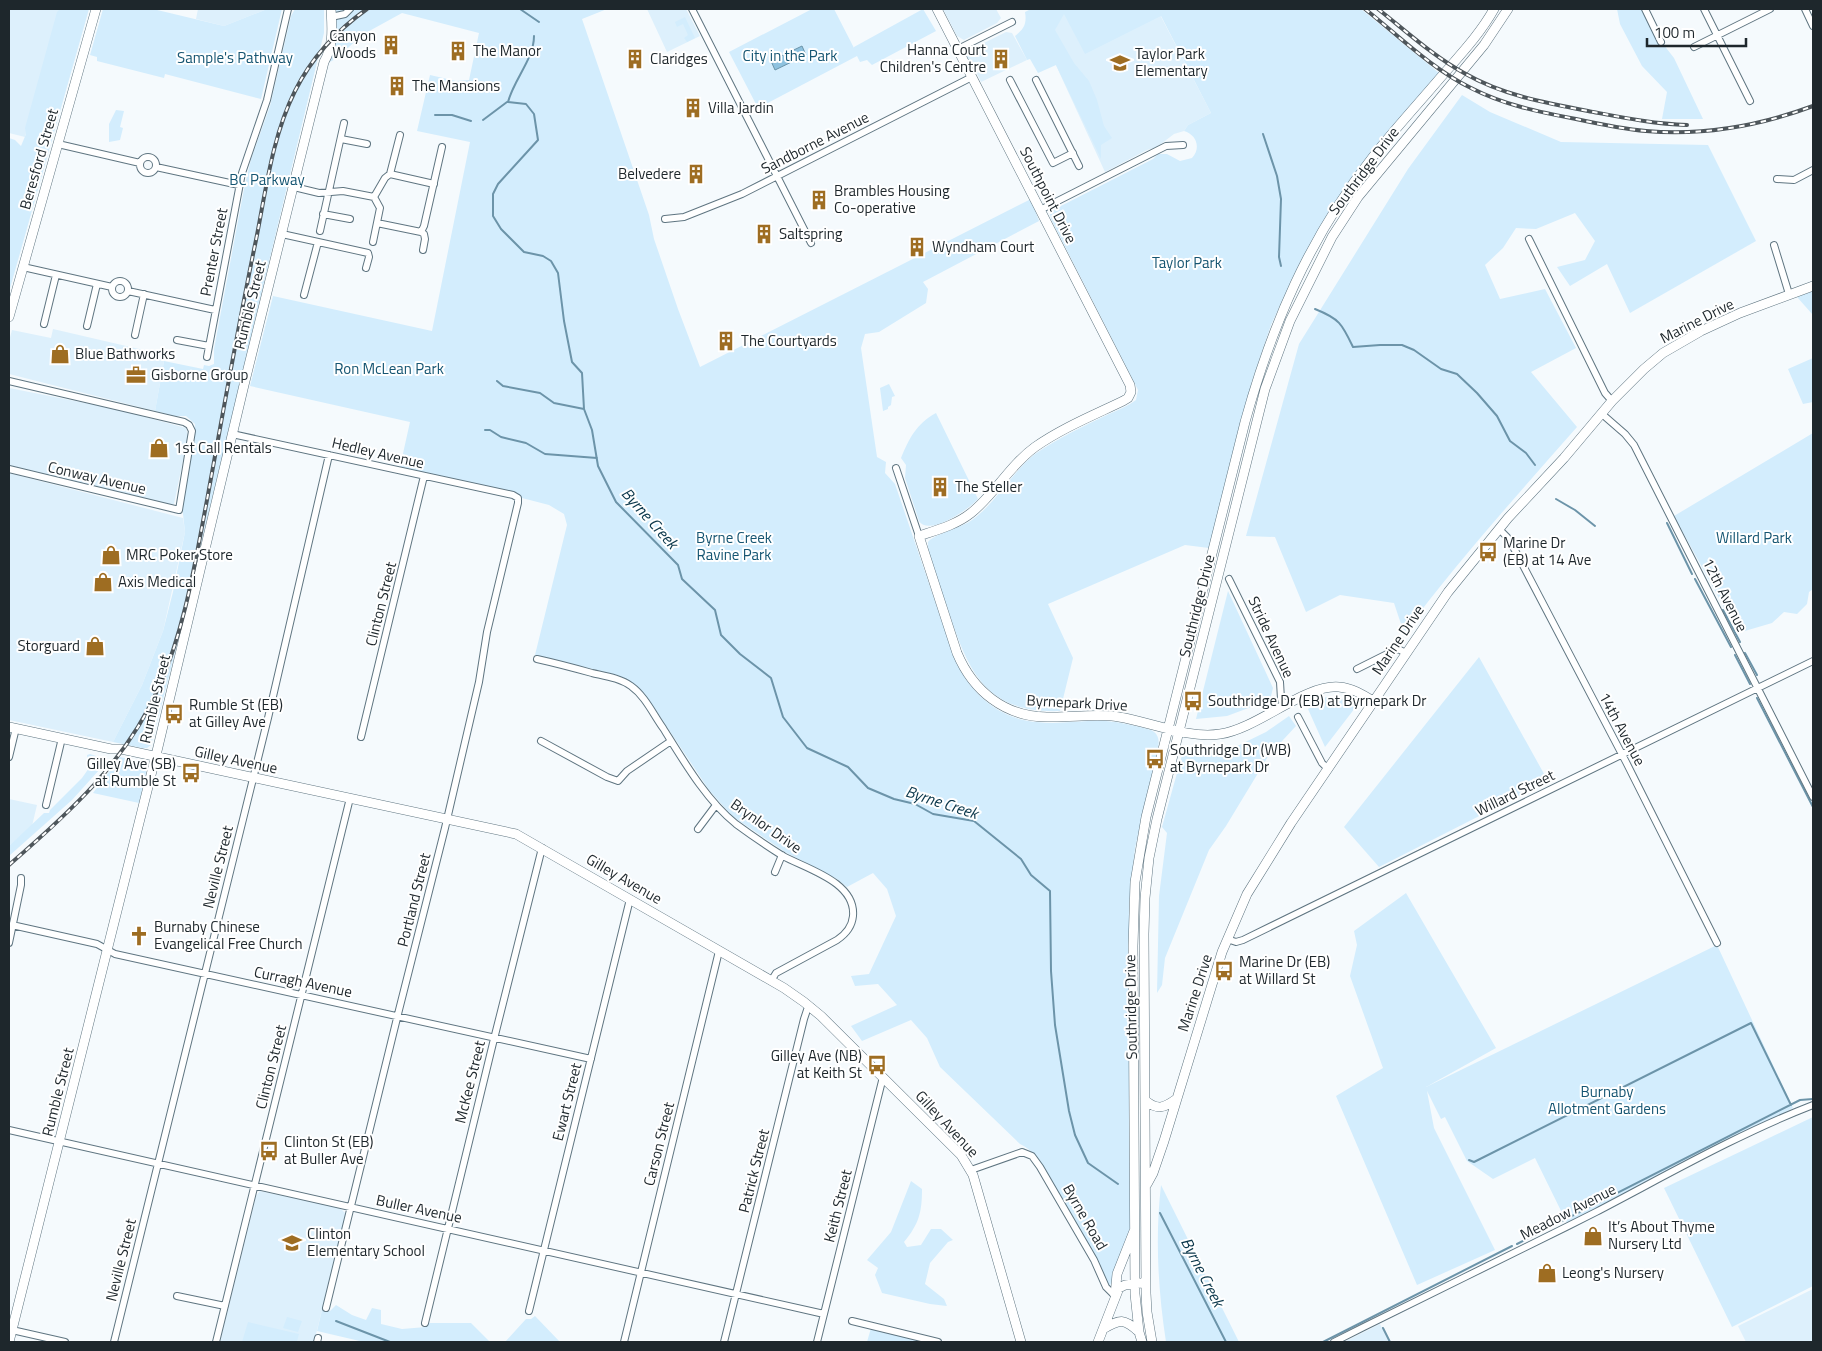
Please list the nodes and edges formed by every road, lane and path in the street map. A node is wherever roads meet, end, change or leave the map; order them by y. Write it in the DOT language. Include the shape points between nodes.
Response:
graph roads {
  1 [pos="96,9"];
  2 [pos="288,9"];
  3 [pos="350,9"];
  4 [pos="692,9"];
  5 [pos="937,9"];
  6 [pos="1494,9"];
  7 [pos="1508,9"];
  8 [pos="1645,9"];
  9 [pos="1704,9"];
  10 [pos="1770,9"];
  11 [pos="1804,9"];
  12 [pos="331,13"];
  13 [pos="1012,22"];
  14 [pos="1813,26"];
  15 [pos="1718,35"];
  16 [pos="1662,42"];
  17 [pos="1694,47"];
  18 [pos="958,49"];
  19 [pos="972,77"];
  20 [pos="1010,80"];
  21 [pos="1036,80"];
  22 [pos="1750,101"];
  23 [pos="344,123"];
  24 [pos="400,135"];
  25 [pos="341,138"];
  26 [pos="58,144"];
  27 [pos="367,144"];
  28 [pos="1183,145"];
  29 [pos="442,147"];
  30 [pos="1072,153"];
  31 [pos="140,162"];
  32 [pos="156,166"];
  33 [pos="1079,166"];
  34 [pos="1813,170"];
  35 [pos="390,174"];
  36 [pos="777,177"];
  37 [pos="1777,179"];
  38 [pos="434,184"];
  39 [pos="239,185"];
  40 [pos="294,187"];
  41 [pos="328,193"];
  42 [pos="374,197"];
  43 [pos="1040,210"];
  44 [pos="324,214"];
  45 [pos="350,219"];
  46 [pos="664,219"];
  47 [pos="378,223"];
  48 [pos="320,231"];
  49 [pos="421,232"];
  50 [pos="282,234"];
  51 [pos="1529,239"];
  52 [pos="318,242"];
  53 [pos="373,242"];
  54 [pos="812,243"];
  55 [pos="1774,245"];
  56 [pos="423,250"];
  57 [pos="23,267"];
  58 [pos="366,268"];
  59 [pos="56,275"];
  60 [pos="97,284"];
  61 [pos="1813,286"];
  62 [pos="112,287"];
  63 [pos="128,291"];
  64 [pos="144,294"];
  65 [pos="1789,294"];
  66 [pos="304,295"];
  67 [pos="215,310"];
  68 [pos="9,318"];
  69 [pos="44,324"];
  70 [pos="87,326"];
  71 [pos="135,335"];
  72 [pos="177,340"];
  73 [pos="209,346"];
  74 [pos="207,357"];
  75 [pos="9,381"];
  76 [pos="1612,401"];
  77 [pos="1602,414"];
  78 [pos="232,434"];
  79 [pos="329,455"];
  80 [pos="896,468"];
  81 [pos="9,469"];
  82 [pos="424,476"];
  83 [pos="518,498"];
  84 [pos="1499,529"];
  85 [pos="919,536"];
  86 [pos="1229,579"];
  87 [pos="1406,653"];
  88 [pos="537,659"];
  89 [pos="1813,661"];
  90 [pos="1356,668"];
  91 [pos="1758,688"];
  92 [pos="1373,701"];
  93 [pos="1284,706"];
  94 [pos="1298,717"];
  95 [pos="12,727"];
  96 [pos="1168,728"];
  97 [pos="1179,730"];
  98 [pos="361,737"];
  99 [pos="62,738"];
  100 [pos="541,742"];
  101 [pos="671,742"];
  102 [pos="1622,755"];
  103 [pos="155,757"];
  104 [pos="9,758"];
  105 [pos="1328,769"];
  106 [pos="253,778"];
  107 [pos="1813,796"];
  108 [pos="350,798"];
  109 [pos="716,805"];
  110 [pos="46,806"];
  111 [pos="447,818"];
  112 [pos="698,828"];
  113 [pos="542,848"];
  114 [pos="782,856"];
  115 [pos="776,872"];
  116 [pos="21,878"];
  117 [pos="630,899"];
  118 [pos="12,925"];
  119 [pos="1227,939"];
  120 [pos="9,943"];
  121 [pos="1717,943"];
  122 [pos="108,950"];
  123 [pos="719,951"];
  124 [pos="204,973"];
  125 [pos="771,981"];
  126 [pos="301,995"];
  127 [pos="811,1007"];
  128 [pos="397,1016"];
  129 [pos="494,1037"];
  130 [pos="591,1059"];
  131 [pos="883,1077"];
  132 [pos="1175,1100"];
  133 [pos="1146,1101"];
  134 [pos="1813,1105"];
  135 [pos="9,1130"];
  136 [pos="59,1142"];
  137 [pos="159,1163"];
  138 [pos="971,1170"];
  139 [pos="255,1185"];
  140 [pos="1146,1186"];
  141 [pos="351,1207"];
  142 [pos="448,1228"];
  143 [pos="1135,1229"];
  144 [pos="544,1250"];
  145 [pos="641,1271"];
  146 [pos="1136,1283"];
  147 [pos="1146,1283"];
  148 [pos="737,1293"];
  149 [pos="1114,1295"];
  150 [pos="177,1296"];
  151 [pos="225,1306"];
  152 [pos="326,1308"];
  153 [pos="529,1311"];
  154 [pos="824,1314"];
  155 [pos="852,1321"];
  156 [pos="425,1324"];
  157 [pos="12,1330"];
  158 [pos="1103,1330"];
  159 [pos="1139,1332"];
  160 [pos="9,1342"];
  161 [pos="65,1342"];
  162 [pos="114,1342"];
  163 [pos="216,1342"];
  164 [pos="624,1342"];
  165 [pos="724,1342"];
  166 [pos="817,1342"];
  167 [pos="938,1342"];
  168 [pos="1020,1342"];
  169 [pos="1098,1342"];
  170 [pos="1142,1342"];
  171 [pos="1152,1342"];
  172 [pos="1334,1342"];
  1 -- 26 [label="street, Beresford Street"];
  2 -- 39 [label="street, Prenter Street" via="267,100"];
  3 -- 12 [label="street" via="345,14"];
  4 -- 36 [label="street"];
  5 -- 18 [label="street, Southpoint Drive"];
  6 -- 96 [label="street, Southridge Drive" via="1470,43 1358,177 1318,238 1292,288 1258,375"];
  7 -- 97 [label="street, Southridge Drive" via="1484,45 1358,197 1332,237 1290,321 1265,389"];
  8 -- 16 [label="street"];
  9 -- 15 [label="street"];
  10 -- 15 [label="street"];
  11 -- 14 [label="street"];
  12 -- 40 [label="street, Rumble Street" via="329,53 324,62"];
  13 -- 18 [label="street"];
  15 -- 17 [label="street"];
  15 -- 22 [label="street"];
  18 -- 19 [label="street, Southpoint Drive"];
  19 -- 36 [label="street, Sandborne Avenue"];
  19 -- 43 [label="street, Southpoint Drive"];
  20 -- 30 [label="street" via="1053,163"];
  21 -- 30 [label="street"];
  23 -- 25 [label="street"];
  24 -- 35 [label="street"];
  25 -- 27 [label="street"];
  25 -- 41 [label="street"];
  26 -- 31 [label="street"];
  26 -- 57 [label="street, Beresford Street"];
  28 -- 43 [label="street" via="1166,146"];
  29 -- 38 [label="street"];
  30 -- 33 [label="street"];
  31 -- 32 [label="street" via="151,157"];
  31 -- 32 [label="street" via="142,170 147,173 154,171"];
  32 -- 39 [label="street"];
  34 -- 37 [label="street" via="1794,180"];
  35 -- 38 [label="street"];
  35 -- 42 [label="street"];
  36 -- 46 [label="street, Sandborne Avenue" via="720,204 684,217"];
  36 -- 54 [label="street"];
  38 -- 49 [label="street"];
  39 -- 67 [label="street, Prenter Street"];
  40 -- 41 [label="street"];
  40 -- 50 [label="street, Rumble Street"];
  41 -- 42 [label="street" via="343,191"];
  41 -- 44 [label="street"];
  42 -- 47 [label="street" via="380,208"];
  43 -- 85 [label="street, Southpoint Drive" via="1130,385 1131,394 1036,446 964,518"];
  44 -- 45 [label="street"];
  44 -- 48 [label="street"];
  47 -- 49 [label="street"];
  47 -- 53 [label="street"];
  49 -- 56 [label="street" via="425,239"];
  50 -- 52 [label="street"];
  50 -- 78 [label="street, Rumble Street"];
  51 -- 76 [label="street" via="1606,395"];
  52 -- 58 [label="street" via="368,253"];
  52 -- 66 [label="street"];
  55 -- 65 [label="street"];
  57 -- 59 [label="street"];
  57 -- 68 [label="street, Beresford Street"];
  59 -- 60 [label="street"];
  59 -- 69 [label="street"];
  60 -- 62 [label="street"];
  60 -- 70 [label="street"];
  61 -- 65 [label="street, Marine Drive"];
  62 -- 63 [label="street" via="118,297"];
  62 -- 63 [label="street" via="122,281"];
  63 -- 64 [label="street"];
  64 -- 67 [label="street"];
  64 -- 71 [label="street"];
  65 -- 76 [label="street, Marine Drive" via="1732,317 1663,352"];
  67 -- 73 [label="street, Prenter Street"];
  72 -- 73 [label="street"];
  73 -- 74 [label="street, Prenter Street"];
  75 -- 81 [label="street, Conway Avenue" via="148,412 191,427 179,510"];
  76 -- 77 [label="street, Marine Drive"];
  77 -- 84 [label="street, Marine Drive"];
  77 -- 91 [label="street, 12th Avenue" via="1634,445"];
  78 -- 79 [label="street, Hedley Avenue"];
  78 -- 103 [label="street, Rumble Street"];
  79 -- 82 [label="street, Hedley Avenue"];
  79 -- 106 [label="street, Neville Street"];
  80 -- 85 [label="street, Byrnepark Drive"];
  82 -- 83 [label="street, Hedley Avenue"];
  82 -- 98 [label="street, Clinton Street"];
  83 -- 111 [label="street, Portland Street"];
  84 -- 87 [label="street, Marine Drive" via="1448,592"];
  84 -- 102 [label="street, 14th Avenue" via="1516,552"];
  85 -- 96 [label="street, Byrnepark Drive" via="961,661 970,679 988,697 1010,710 1035,717 1110,716"];
  86 -- 93 [label="street, Stride Avenue" via="1280,682"];
  87 -- 90 [label="street" via="1393,650"];
  87 -- 92 [label="street, Marine Drive"];
  88 -- 101 [label="street, Brynlor Drive" via="628,684 642,696"];
  89 -- 91 [label="street, Willard Street"];
  91 -- 102 [label="street, Willard Street"];
  91 -- 107 [label="street, 12th Avenue"];
  92 -- 93 [label="street, Byrnepark Drive" via="1356,690 1334,686"];
  92 -- 105 [label="street, Marine Drive"];
  93 -- 97 [label="street, Byrnepark Drive" via="1234,731 1202,734"];
  94 -- 105 [label="street" via="1322,764"];
  95 -- 99 [label="street, Gilley Avenue"];
  95 -- 104 [label="street"];
  96 -- 97 [label="street, Byrnepark Drive"];
  96 -- 143 [label="street, Southridge Drive" via="1141,838 1135,882"];
  97 -- 133 [label="street, Southridge Drive" via="1149,858 1145,898"];
  99 -- 103 [label="street, Gilley Avenue"];
  99 -- 110 [label="street"];
  100 -- 101 [label="street" via="618,781 627,771"];
  101 -- 109 [label="street, Brynlor Drive"];
  102 -- 119 [label="street, Willard Street" via="1243,940"];
  102 -- 121 [label="street, 14th Avenue"];
  103 -- 106 [label="street, Gilley Avenue"];
  103 -- 122 [label="street, Rumble Street"];
  105 -- 119 [label="street, Marine Drive" via="1256,878"];
  106 -- 108 [label="street, Gilley Avenue"];
  106 -- 124 [label="street, Neville Street"];
  108 -- 111 [label="street, Gilley Avenue"];
  108 -- 126 [label="street, Clinton Street"];
  109 -- 112 [label="street"];
  109 -- 114 [label="street, Brynlor Drive"];
  111 -- 113 [label="street, Gilley Avenue" via="511,833"];
  111 -- 128 [label="street, Portland Street"];
  113 -- 117 [label="street, Gilley Avenue"];
  113 -- 129 [label="street, McKee Street"];
  114 -- 115 [label="street"];
  114 -- 125 [label="street, Brynlor Drive" via="840,886 850,898 853,914 848,931 841,938 776,973"];
  116 -- 118 [label="street"];
  117 -- 123 [label="street, Gilley Avenue"];
  117 -- 130 [label="street, Ewart Street"];
  118 -- 120 [label="street"];
  118 -- 122 [label="street, Curragh Avenue" via="97,944"];
  119 -- 132 [label="street, Marine Drive"];
  122 -- 124 [label="street, Curragh Avenue"];
  122 -- 136 [label="street, Rumble Street"];
  123 -- 125 [label="street, Gilley Avenue"];
  123 -- 145 [label="street, Carson Street"];
  124 -- 126 [label="street, Curragh Avenue"];
  124 -- 137 [label="street, Neville Street"];
  125 -- 127 [label="street, Gilley Avenue"];
  126 -- 128 [label="street, Curragh Avenue"];
  126 -- 139 [label="street, Clinton Street"];
  127 -- 131 [label="street, Gilley Avenue"];
  127 -- 148 [label="street, Patrick Street" via="806,1010"];
  128 -- 129 [label="street, Curragh Avenue"];
  128 -- 141 [label="street, Portland Street"];
  129 -- 130 [label="street, Curragh Avenue"];
  129 -- 142 [label="street, McKee Street"];
  130 -- 144 [label="street, Ewart Street"];
  131 -- 138 [label="street, Gilley Avenue" via="961,1155"];
  131 -- 154 [label="street, Keith Street"];
  132 -- 133 [label="street" via="1160,1108"];
  132 -- 140 [label="street, Marine Drive" via="1164,1141"];
  133 -- 140 [label="street, Southridge Drive"];
  134 -- 172 [label="street, Meadow Avenue" via="1780,1118"];
  135 -- 136 [label="street, Buller Avenue"];
  136 -- 137 [label="street, Buller Avenue"];
  136 -- 157 [label="street, Rumble Street"];
  137 -- 139 [label="street, Buller Avenue"];
  137 -- 162 [label="street, Neville Street"];
  138 -- 149 [label="street, Byrne Road" via="1020,1152 1028,1154 1040,1167 1106,1287"];
  138 -- 168 [label="street, Gilley Avenue"];
  139 -- 141 [label="street, Buller Avenue"];
  139 -- 151 [label="street, Clinton Street"];
  140 -- 147 [label="street, Southridge Drive"];
  141 -- 142 [label="street, Buller Avenue"];
  141 -- 152 [label="street, Portland Street"];
  142 -- 144 [label="street, Buller Avenue"];
  142 -- 156 [label="street, McKee Street"];
  143 -- 146 [label="street, Southridge Drive"];
  143 -- 149 [label="street" via="1117,1274"];
  144 -- 145 [label="street, Buller Avenue"];
  144 -- 153 [label="street, Ewart Street"];
  145 -- 148 [label="street, Buller Avenue"];
  145 -- 164 [label="street, Carson Street"];
  146 -- 147 [label="street"];
  146 -- 149 [label="street" via="1119,1288"];
  146 -- 159 [label="street"];
  147 -- 171 [label="street"];
  148 -- 154 [label="street, Buller Avenue"];
  148 -- 165 [label="street, Patrick Street"];
  149 -- 158 [label="street"];
  150 -- 151 [label="street"];
  151 -- 163 [label="street, Clinton Street"];
  154 -- 166 [label="street, Keith Street"];
  155 -- 167 [label="street"];
  157 -- 160 [label="street, Rumble Street"];
  157 -- 161 [label="street"];
  158 -- 159 [label="street" via="1122,1321"];
  158 -- 169 [label="street"];
  159 -- 170 [label="street"];
}
